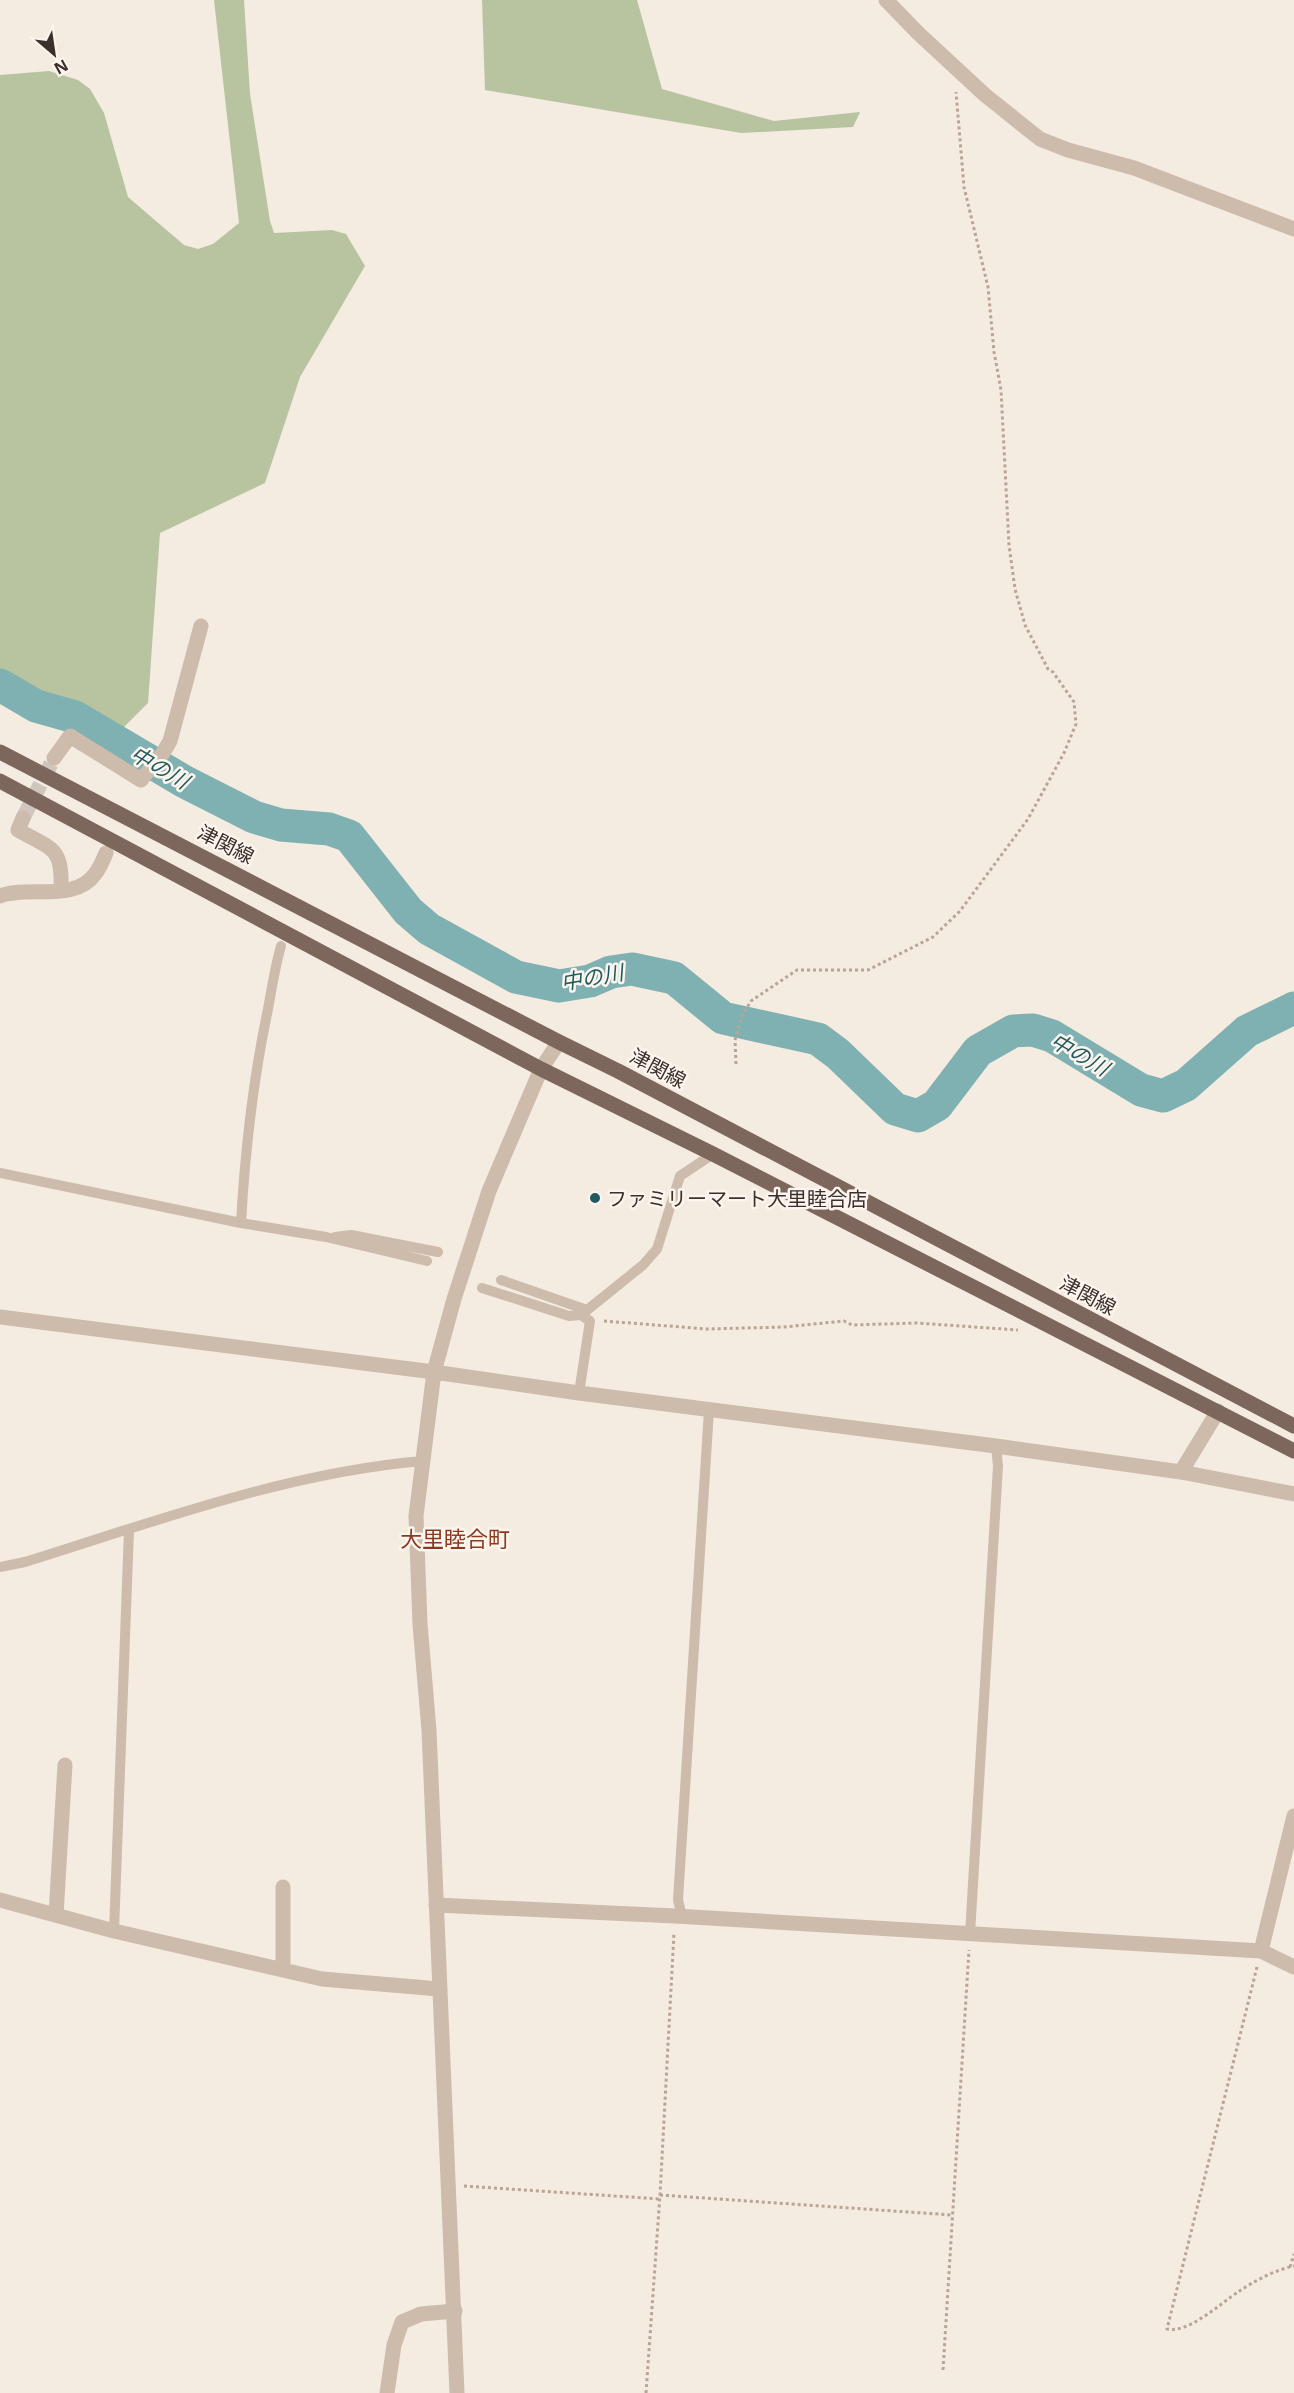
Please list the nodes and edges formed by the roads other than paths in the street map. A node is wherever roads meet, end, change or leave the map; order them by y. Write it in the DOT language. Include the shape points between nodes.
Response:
graph roads {
  1 [pos="886,0"];
  2 [pos="1293,226"];
  3 [pos="201,626"];
  4 [pos="0,752"];
  5 [pos="54,758"];
  6 [pos="0,781"];
  7 [pos="23,818"];
  8 [pos="106,853"];
  9 [pos="61,891"];
  10 [pos="0,896"];
  11 [pos="281,946"];
  12 [pos="559,1042"];
  13 [pos="541,1069"];
  14 [pos="713,1154"];
  15 [pos="0,1173"];
  16 [pos="241,1223"];
  17 [pos="326,1238"];
  18 [pos="438,1252"];
  19 [pos="427,1262"];
  20 [pos="501,1280"];
  21 [pos="482,1288"];
  22 [pos="586,1316"];
  23 [pos="0,1317"];
  24 [pos="434,1372"];
  25 [pos="579,1393"];
  26 [pos="709,1410"];
  27 [pos="1218,1411"];
  28 [pos="1294,1426"];
  29 [pos="996,1446"];
  30 [pos="1294,1451"];
  31 [pos="423,1461"];
  32 [pos="1181,1472"];
  33 [pos="1294,1494"];
  34 [pos="129,1530"];
  35 [pos="0,1567"];
  36 [pos="65,1765"];
  37 [pos="1294,1816"];
  38 [pos="284,1887"];
  39 [pos="0,1900"];
  40 [pos="436,1905"];
  41 [pos="56,1915"];
  42 [pos="679,1917"];
  43 [pos="114,1931"];
  44 [pos="970,1934"];
  45 [pos="1261,1951"];
  46 [pos="1294,1967"];
  47 [pos="283,1970"];
  48 [pos="439,1989"];
  49 [pos="455,2311"];
  50 [pos="387,2393"];
  51 [pos="457,2393"];
  1 -- 2 [label="street" via="953,66 1040,139 1134,168"];
  3 -- 5 [label="street" via="176,724 163,753 141,780 70,736"];
  4 -- 12 [label="main road, 津関線"];
  6 -- 13 [label="main road"];
  7 -- 9 [label="street" via="18,830 55,851 59,858"];
  8 -- 9 [label="street" via="95,875 85,884"];
  9 -- 10 [label="street" via="11,892"];
  11 -- 16 [label="lane" via="256,1068"];
  12 -- 13 [label="street"];
  12 -- 28 [label="main road, 津関線"];
  13 -- 14 [label="main road"];
  13 -- 24 [label="street" via="489,1191"];
  14 -- 22 [label="lane" via="680,1176 657,1250"];
  14 -- 27 [label="main road"];
  15 -- 16 [label="lane"];
  16 -- 17 [label="lane"];
  17 -- 18 [label="lane" via="351,1235"];
  17 -- 19 [label="lane"];
  20 -- 22 [label="lane"];
  21 -- 22 [label="lane" via="569,1316"];
  22 -- 25 [label="lane"];
  23 -- 24 [label="street"];
  24 -- 25 [label="street"];
  24 -- 31 [label="street"];
  25 -- 26 [label="street"];
  26 -- 29 [label="street"];
  26 -- 42 [label="lane"];
  27 -- 30 [label="main road"];
  27 -- 32 [label="street"];
  29 -- 32 [label="street"];
  29 -- 44 [label="lane" via="998,1466"];
  31 -- 34 [label="lane" via="310,1478"];
  31 -- 40 [label="street" via="417,1528"];
  32 -- 33 [label="street"];
  34 -- 35 [label="lane"];
  34 -- 43 [label="lane"];
  36 -- 41 [label="street"];
  37 -- 45 [label="street"];
  38 -- 47 [label="street"];
  39 -- 41 [label="street"];
  40 -- 42 [label="street"];
  40 -- 48 [label="street"];
  41 -- 43 [label="street"];
  42 -- 44 [label="street"];
  43 -- 47 [label="street"];
  44 -- 45 [label="street"];
  45 -- 46 [label="street"];
  47 -- 48 [label="street" via="322,1979"];
  48 -- 49 [label="street"];
  49 -- 50 [label="street" via="421,2314 402,2322 393,2344"];
  49 -- 51 [label="street"];
}
